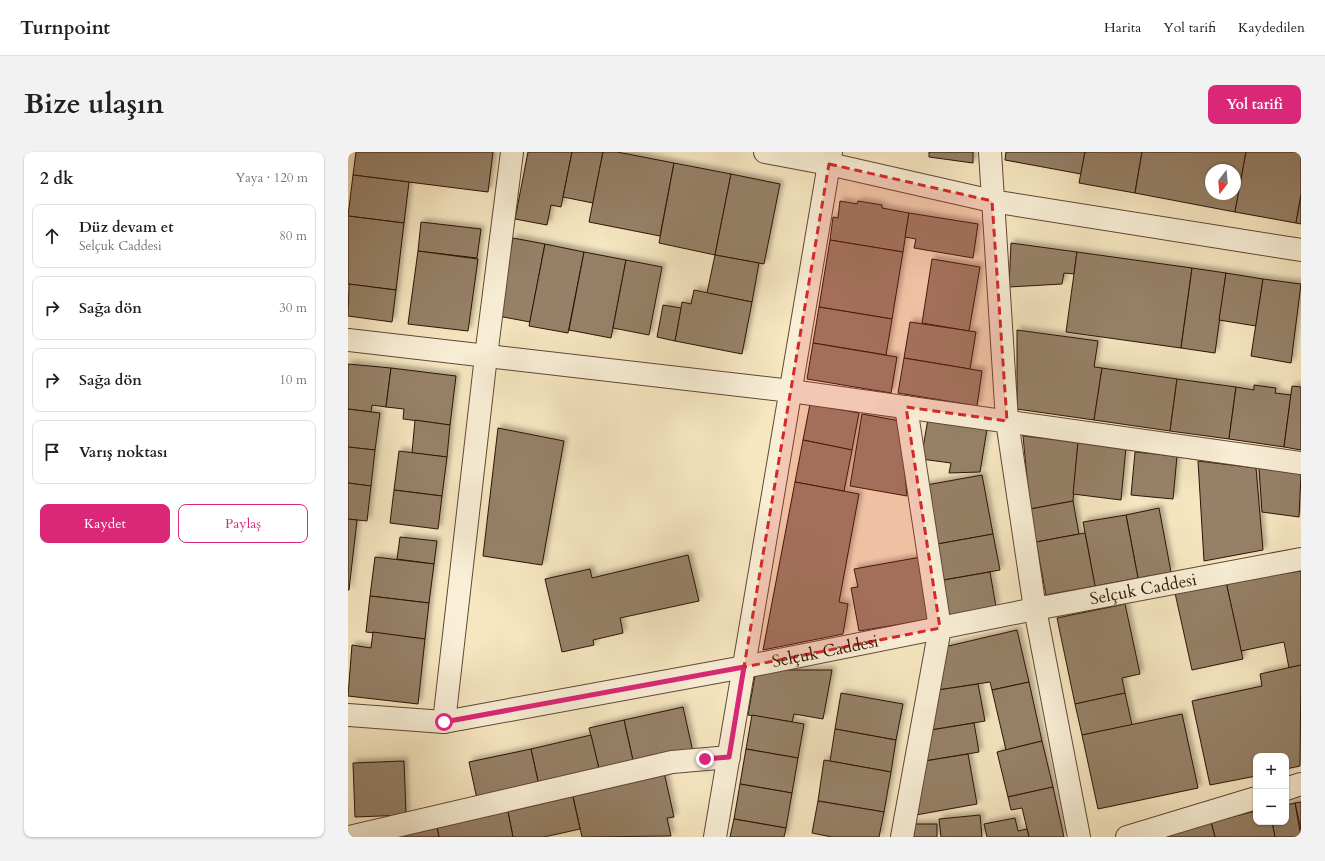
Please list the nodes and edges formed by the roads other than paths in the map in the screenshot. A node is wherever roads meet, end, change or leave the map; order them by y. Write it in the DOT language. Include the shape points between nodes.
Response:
graph roads {
  1 [pos="512,152"];
  2 [pos="766,152"];
  3 [pos="990,152"];
  4 [pos="830,158"];
  5 [pos="992,201"];
  6 [pos="1301,250"];
  7 [pos="348,340"];
  8 [pos="486,356"];
  9 [pos="791,391"];
  10 [pos="906,408"];
  11 [pos="1007,422"];
  12 [pos="1301,463"];
  13 [pos="1301,560"];
  14 [pos="1035,609"];
  15 [pos="940,628"];
  16 [pos="744,667"];
  17 [pos="348,715"];
  18 [pos="444,722"];
  19 [pos="729,757"];
  20 [pos="1301,784"];
  21 [pos="1289,788"];
  22 [pos="1253,799"];
  23 [pos="349,837"];
  24 [pos="715,837"];
  25 [pos="902,837"];
  26 [pos="1079,837"];
  27 [pos="1127,837"];
  1 -- 8 [label="street"];
  2 -- 4 [label="street"];
  3 -- 5 [label="street"];
  4 -- 5 [label="street"];
  4 -- 9 [label="street"];
  5 -- 6 [label="street"];
  5 -- 11 [label="street"];
  7 -- 8 [label="street"];
  8 -- 9 [label="street"];
  8 -- 18 [label="street"];
  9 -- 10 [label="street"];
  9 -- 16 [label="street"];
  10 -- 11 [label="street"];
  10 -- 15 [label="street"];
  11 -- 12 [label="street"];
  11 -- 14 [label="street"];
  13 -- 14 [label="street, Selçuk Caddesi"];
  14 -- 15 [label="street, Selçuk Caddesi"];
  14 -- 26 [label="street"];
  15 -- 16 [label="street, Selçuk Caddesi"];
  15 -- 25 [label="street"];
  16 -- 18 [label="street, Selçuk Caddesi"];
  16 -- 19 [label="street"];
  17 -- 18 [label="street, Selçuk Caddesi"];
  19 -- 23 [label="street" via="672,762"];
  19 -- 24 [label="street"];
  20 -- 21 [label="street"];
  22 -- 27 [label="street"];
}
